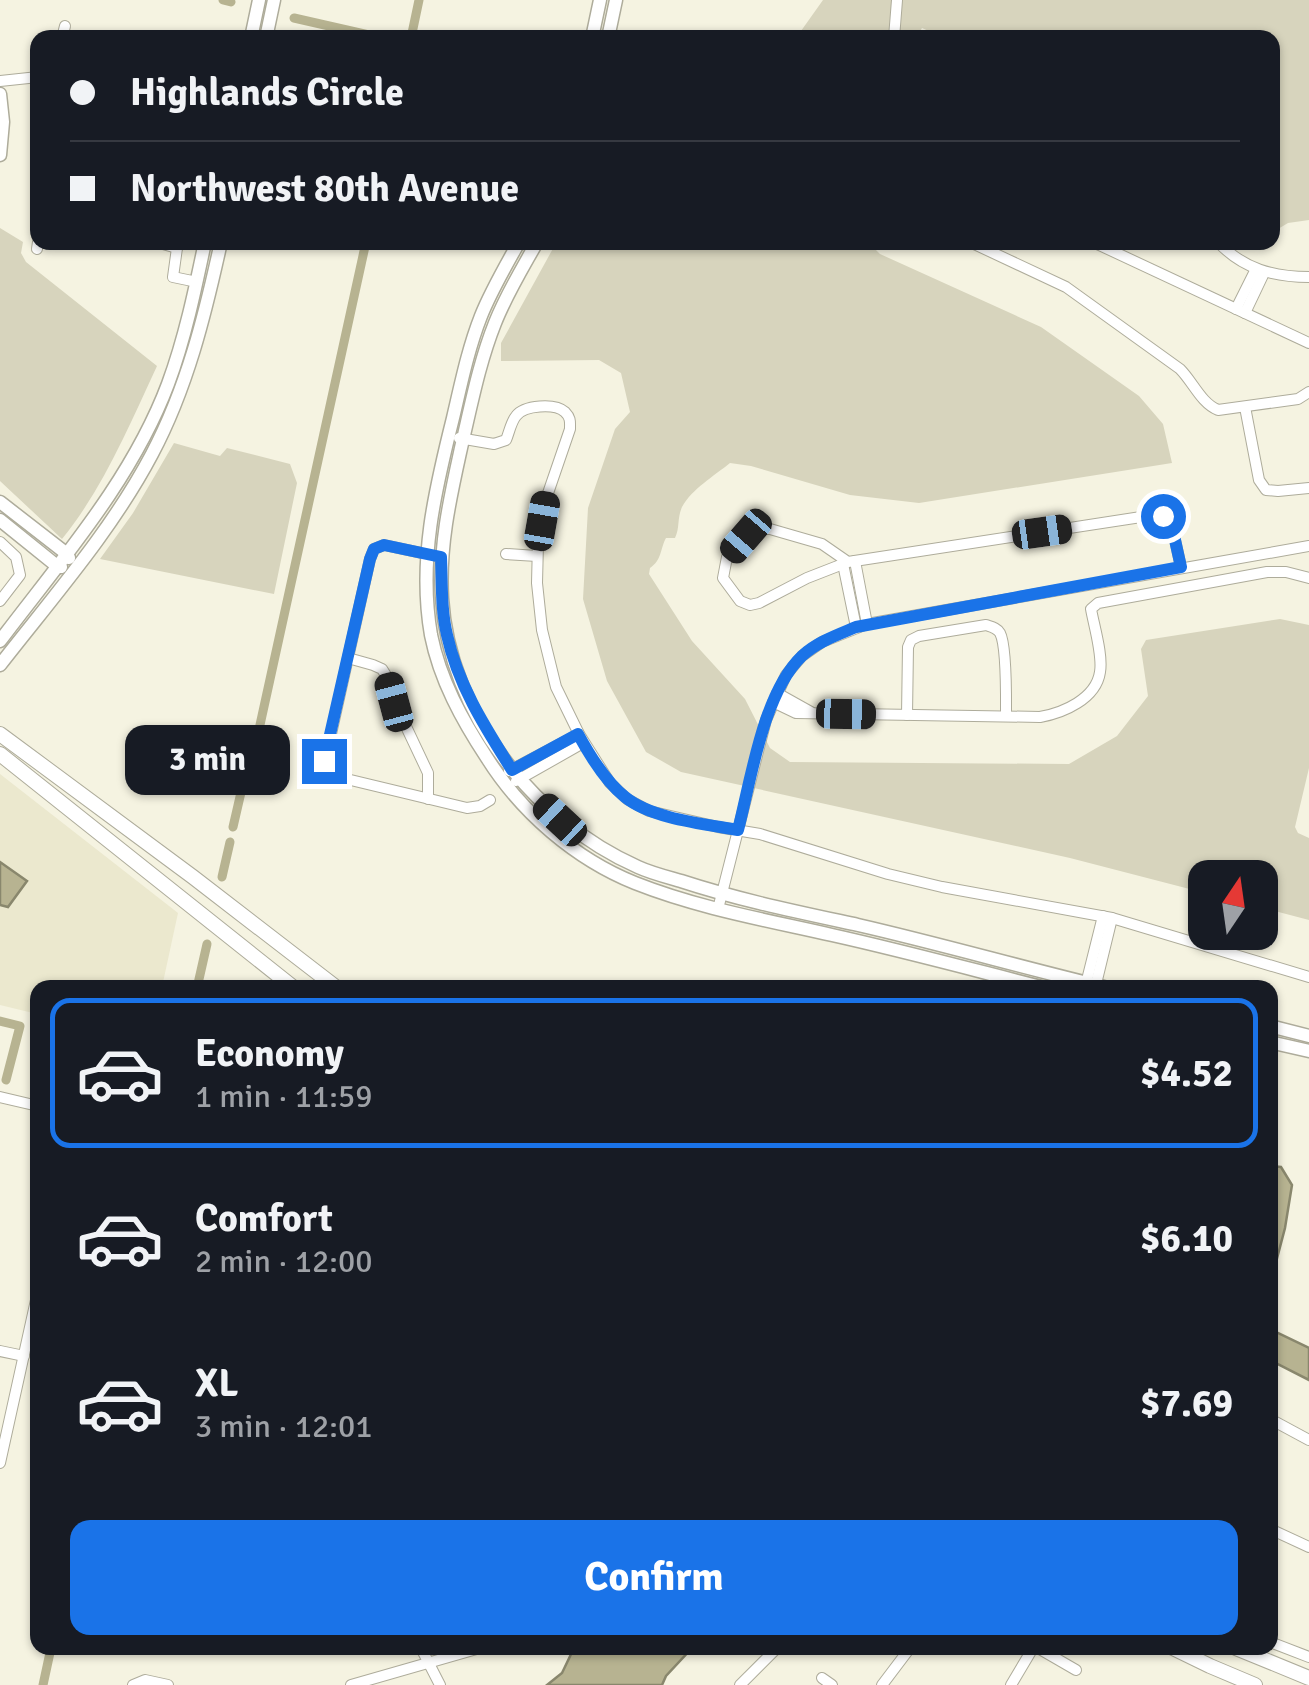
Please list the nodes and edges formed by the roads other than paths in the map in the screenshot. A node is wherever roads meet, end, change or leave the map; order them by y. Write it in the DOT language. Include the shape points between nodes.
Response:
graph roads {
  1 [pos="259,0"];
  2 [pos="274,0"];
  3 [pos="600,0"];
  4 [pos="616,0"];
  5 [pos="898,0"];
  6 [pos="253,30"];
  7 [pos="268,30"];
  8 [pos="594,30"];
  9 [pos="610,30"];
  10 [pos="895,30"];
  11 [pos="30,79"];
  12 [pos="0,82"];
  13 [pos="0,94"];
  14 [pos="0,155"];
  15 [pos="177,250"];
  16 [pos="204,250"];
  17 [pos="219,250"];
  18 [pos="515,250"];
  19 [pos="533,250"];
  20 [pos="987,250"];
  21 [pos="1110,250"];
  22 [pos="1226,250"];
  23 [pos="1260,271"];
  24 [pos="1309,277"];
  25 [pos="197,282"];
  26 [pos="1240,311"];
  27 [pos="1309,343"];
  28 [pos="1309,392"];
  29 [pos="1245,408"];
  30 [pos="448,436"];
  31 [pos="463,439"];
  32 [pos="1309,488"];
  33 [pos="0,502"];
  34 [pos="0,520"];
  35 [pos="0,542"];
  36 [pos="1309,546"];
  37 [pos="67,554"];
  38 [pos="426,554"];
  39 [pos="506,554"];
  40 [pos="538,556"];
  41 [pos="441,557"];
  42 [pos="849,562"];
  43 [pos="57,566"];
  44 [pos="1181,567"];
  45 [pos="74,570"];
  46 [pos="1309,578"];
  47 [pos="0,601"];
  48 [pos="862,626"];
  49 [pos="0,641"];
  50 [pos="348,658"];
  51 [pos="0,665"];
  52 [pos="775,698"];
  53 [pos="907,715"];
  54 [pos="1006,716"];
  55 [pos="0,734"];
  56 [pos="581,738"];
  57 [pos="0,754"];
  58 [pos="509,778"];
  59 [pos="428,799"];
  60 [pos="490,800"];
  61 [pos="738,830"];
  62 [pos="722,895"];
  63 [pos="718,909"];
  64 [pos="1107,918"];
  65 [pos="1309,977"];
  66 [pos="284,980"];
  67 [pos="327,980"];
  68 [pos="1013,980"];
  69 [pos="1071,980"];
  70 [pos="1095,980"];
  71 [pos="1278,1028"];
  72 [pos="1309,1036"];
  73 [pos="1278,1044"];
  74 [pos="1309,1051"];
  75 [pos="0,1098"];
  76 [pos="30,1104"];
  77 [pos="30,1328"];
  78 [pos="0,1350"];
  79 [pos="24,1356"];
  80 [pos="1278,1424"];
  81 [pos="1309,1440"];
  82 [pos="0,1464"];
  83 [pos="1278,1533"];
  84 [pos="1309,1547"];
  85 [pos="1278,1645"];
  86 [pos="426,1655"];
  87 [pos="457,1655"];
  88 [pos="770,1655"];
  89 [pos="905,1655"];
  90 [pos="1031,1655"];
  91 [pos="1049,1655"];
  92 [pos="1187,1655"];
  93 [pos="1253,1655"];
  94 [pos="1309,1657"];
  95 [pos="431,1663"];
  96 [pos="1076,1670"];
  97 [pos="1309,1678"];
  98 [pos="133,1685"];
  99 [pos="168,1685"];
  100 [pos="350,1685"];
  101 [pos="440,1685"];
  102 [pos="740,1685"];
  103 [pos="882,1685"];
  104 [pos="1011,1685"];
  105 [pos="1255,1685"];
  1 -- 6 [label="street"];
  2 -- 7 [label="street"];
  3 -- 8 [label="street"];
  4 -- 9 [label="street"];
  5 -- 10 [label="street"];
  11 -- 12 [label="street"];
  13 -- 14 [label="street"];
  15 -- 25 [label="street" via="173,277"];
  16 -- 25 [label="street"];
  17 -- 45 [label="street" via="182,387 154,450"];
  18 -- 30 [label="street" via="481,316"];
  19 -- 31 [label="street" via="495,322"];
  20 -- 29 [label="street" via="1066,287 1180,369 1208,406"];
  21 -- 26 [label="street"];
  22 -- 23 [label="street"];
  23 -- 24 [label="street"];
  23 -- 26 [label="street"];
  25 -- 37 [label="street" via="164,395 120,478"];
  26 -- 27 [label="street"];
  28 -- 29 [label="street"];
  29 -- 32 [label="street" via="1266,490"];
  30 -- 31 [label="street"];
  30 -- 38 [label="street"];
  31 -- 40 [label="street" via="494,444 506,440 521,411 566,412 570,429 546,499"];
  31 -- 41 [label="street"];
  33 -- 37 [label="street"];
  34 -- 43 [label="street"];
  35 -- 47 [label="street" via="16,556 20,575"];
  36 -- 44 [label="street"];
  37 -- 43 [label="street"];
  37 -- 45 [label="street"];
  38 -- 41 [label="street"];
  38 -- 50 [label="street" via="374,549"];
  38 -- 58 [label="street" via="441,672 470,732"];
  39 -- 40 [label="street"];
  40 -- 56 [label="street" via="542,630 556,686"];
  41 -- 58 [label="street" via="455,667"];
  42 -- 42 [label="street" via="750,605 723,578 727,557 758,529 822,544"];
  42 -- 44 [label="street" via="1163,516 1171,522"];
  42 -- 48 [label="street"];
  43 -- 45 [label="street"];
  43 -- 49 [label="street"];
  44 -- 48 [label="street"];
  45 -- 51 [label="street"];
  46 -- 54 [label="street" via="1267,572 1098,603 1092,608 1100,674 1089,693 1052,715"];
  48 -- 52 [label="street" via="802,656"];
  50 -- 59 [label="street" via="374,664 388,677 428,774"];
  50 -- 59 [label="street" via="326,768 334,776"];
  52 -- 53 [label="street" via="796,714"];
  52 -- 61 [label="street"];
  53 -- 54 [label="street"];
  53 -- 54 [label="street" via="911,640 986,626 1000,634"];
  55 -- 67 [label="main road"];
  56 -- 58 [label="street"];
  56 -- 61 [label="street" via="627,799"];
  57 -- 66 [label="main road"];
  58 -- 62 [label="street" via="597,845 639,868"];
  58 -- 63 [label="street" via="521,804 589,858 633,882"];
  59 -- 60 [label="street" via="467,808"];
  61 -- 62 [label="street"];
  61 -- 64 [label="street" via="942,887"];
  62 -- 63 [label="street"];
  62 -- 69 [label="street"];
  63 -- 68 [label="street"];
  64 -- 65 [label="street"];
  64 -- 70 [label="street"];
  71 -- 72 [label="street"];
  73 -- 74 [label="street"];
  75 -- 76 [label="street"];
  77 -- 79 [label="street"];
  78 -- 79 [label="street"];
  79 -- 82 [label="street"];
  80 -- 81 [label="street"];
  83 -- 84 [label="street"];
  85 -- 94 [label="street"];
  86 -- 95 [label="street"];
  87 -- 95 [label="street"];
  88 -- 102 [label="street"];
  89 -- 103 [label="street"];
  90 -- 104 [label="street"];
  91 -- 96 [label="street"];
  92 -- 105 [label="main road"];
  93 -- 97 [label="main road"];
  95 -- 100 [label="street"];
  95 -- 101 [label="street"];
  98 -- 99 [label="street"];
}
